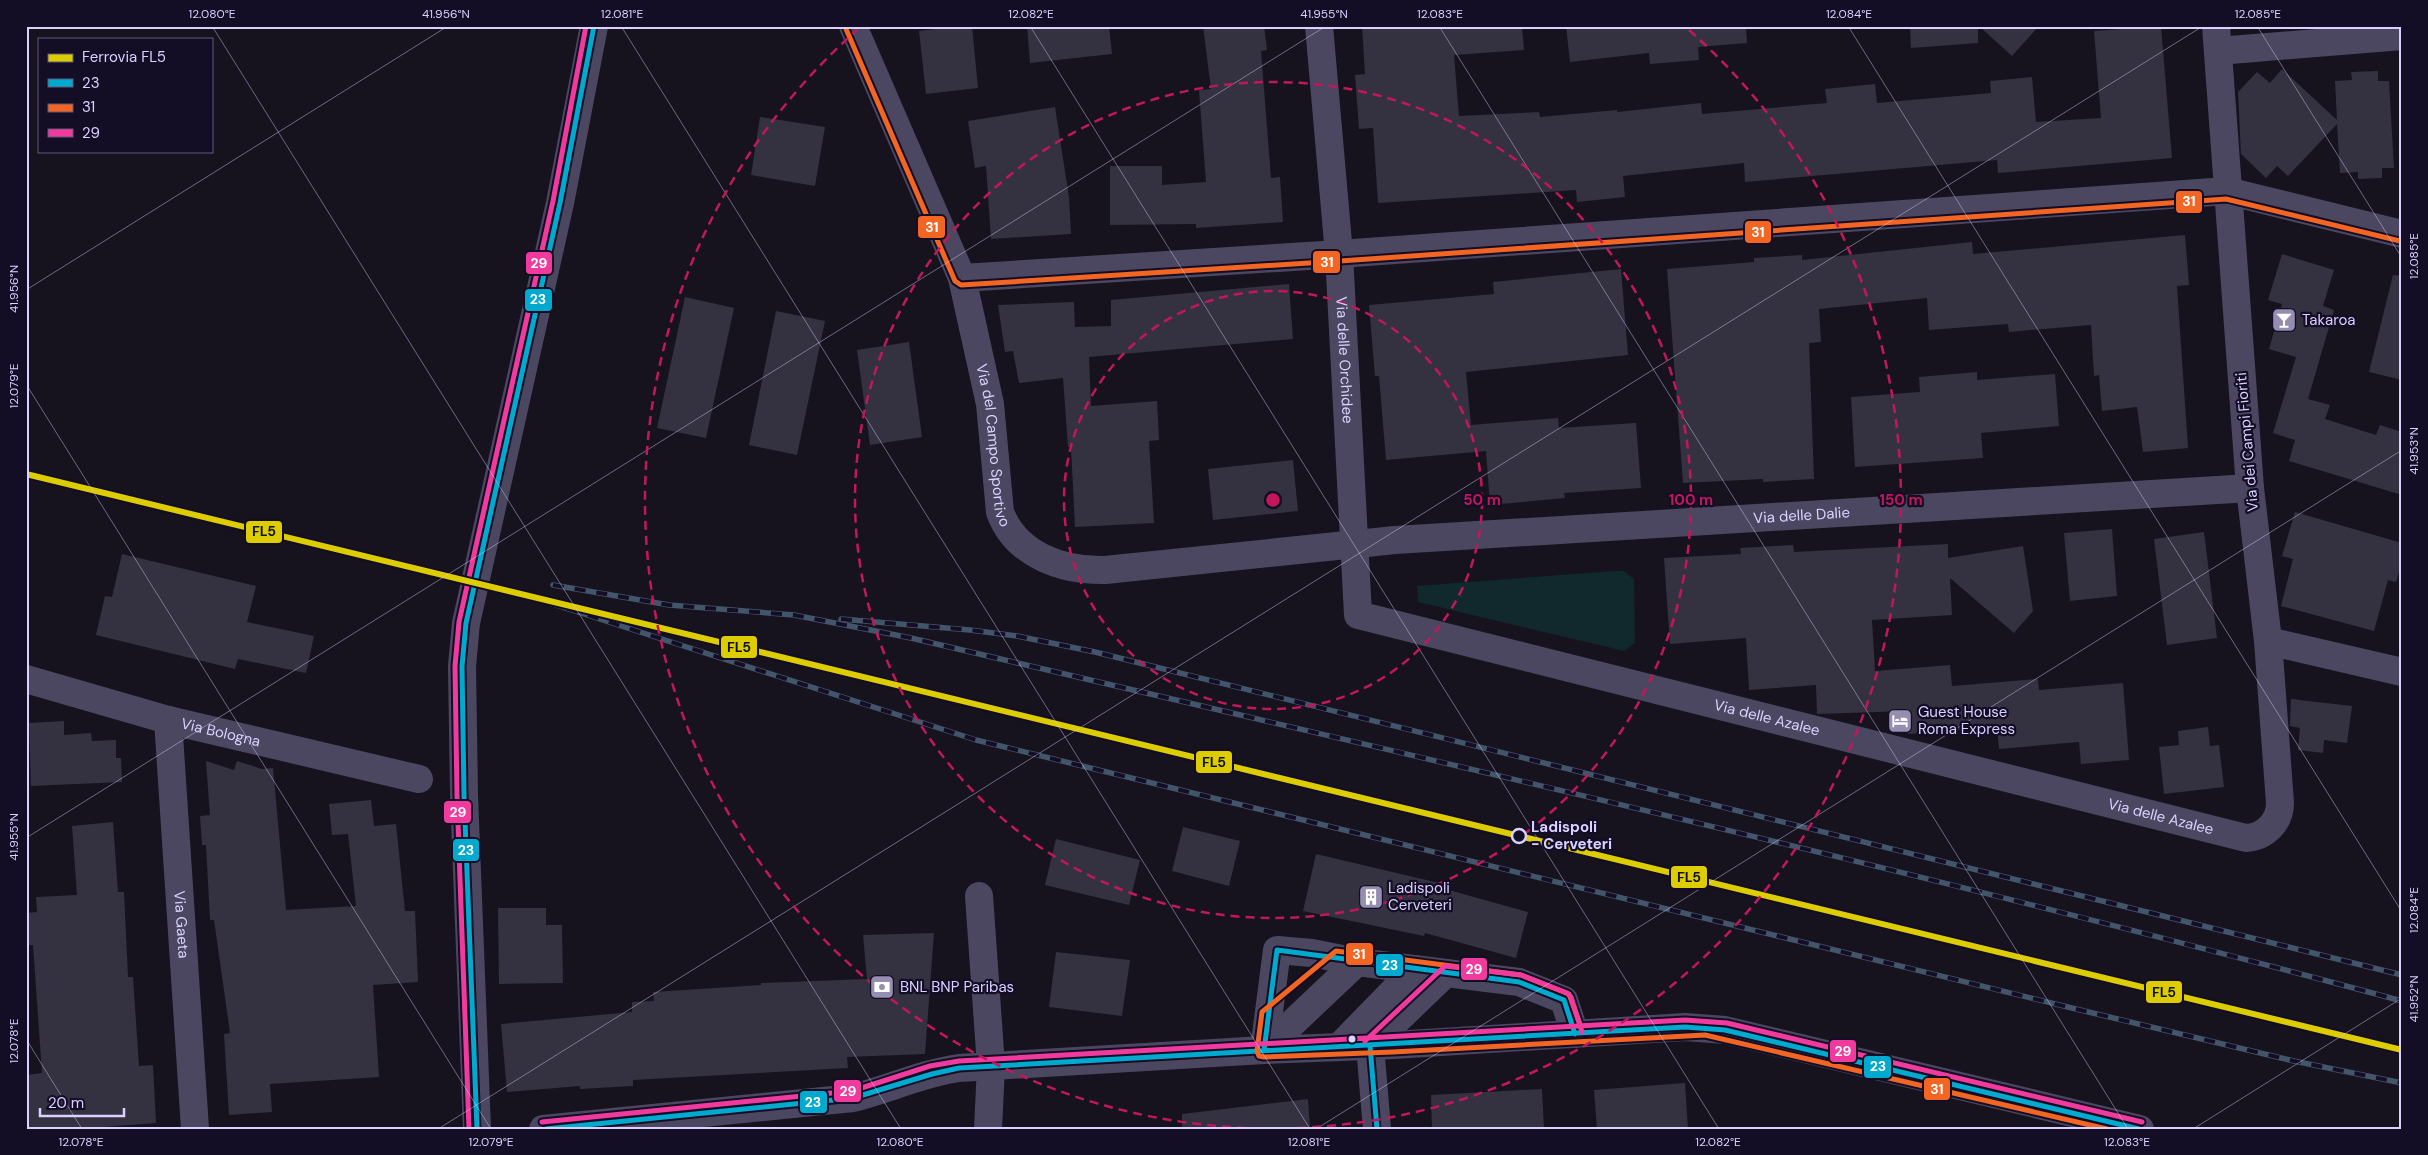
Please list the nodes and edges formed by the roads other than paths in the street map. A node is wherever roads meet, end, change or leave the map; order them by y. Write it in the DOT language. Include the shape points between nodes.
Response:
graph roads {
  1 [pos="594,26"];
  2 [pos="853,26"];
  3 [pos="1319,26"];
  4 [pos="2402,36"];
  5 [pos="2217,39"];
  6 [pos="2227,191"];
  7 [pos="2402,234"];
  8 [pos="1338,254"];
  9 [pos="962,278"];
  10 [pos="2250,488"];
  11 [pos="1354,544"];
  12 [pos="2268,641"];
  13 [pos="2402,672"];
  14 [pos="26,679"];
  15 [pos="168,720"];
  16 [pos="419,779"];
  17 [pos="2246,838"];
  18 [pos="979,896"];
  19 [pos="1347,960"];
  20 [pos="1415,970"];
  21 [pos="1457,974"];
  22 [pos="1268,1017"];
  23 [pos="1575,1034"];
  24 [pos="1381,1046"];
  25 [pos="1339,1047"];
  26 [pos="1264,1050"];
  27 [pos="991,1066"];
  28 [pos="195,1129"];
  29 [pos="477,1129"];
  30 [pos="543,1129"];
  31 [pos="988,1129"];
  32 [pos="1377,1129"];
  33 [pos="2140,1129"];
  1 -- 29 [label="street" via="560,203 466,623 462,666 464,795"];
  2 -- 9 [label="street, Via del Campo Sportivo"];
  3 -- 8 [label="street, Via delle Orchidee"];
  4 -- 5 [label="street"];
  5 -- 6 [label="street, Via dei Campi Fioriti"];
  6 -- 7 [label="street"];
  6 -- 8 [label="street"];
  6 -- 10 [label="street, Via dei Campi Fioriti"];
  8 -- 9 [label="street"];
  8 -- 11 [label="street, Via delle Orchidee"];
  9 -- 11 [label="street, Via del Campo Sportivo" via="990,404 1000,512 1009,531 1022,545 1063,566 1094,570"];
  10 -- 11 [label="street, Via delle Dalie"];
  10 -- 12 [label="street, Via dei Campi Fioriti"];
  11 -- 17 [label="street, Via delle Azalee" via="1358,615"];
  12 -- 13 [label="street"];
  12 -- 17 [label="street, Via dei Campi Fioriti" via="2280,810 2273,824 2264,832"];
  14 -- 15 [label="street, Via Bologna"];
  15 -- 16 [label="street, Via Bologna"];
  15 -- 28 [label="street, Via Gaeta"];
  18 -- 27 [label="street"];
  19 -- 20 [label="street"];
  19 -- 22 [label="street"];
  19 -- 22 [label="street" via="1277,950"];
  19 -- 26 [label="street"];
  20 -- 21 [label="street"];
  20 -- 25 [label="street"];
  21 -- 23 [label="street" via="1519,982 1564,1000"];
  21 -- 24 [label="street"];
  22 -- 26 [label="street"];
  23 -- 24 [label="street"];
  23 -- 33 [label="street" via="1685,1027 1724,1030"];
  24 -- 25 [label="street"];
  24 -- 32 [label="street"];
  25 -- 26 [label="street"];
  26 -- 27 [label="street"];
  27 -- 30 [label="street" via="946,1070 888,1089 836,1100"];
  27 -- 31 [label="street"];
}
